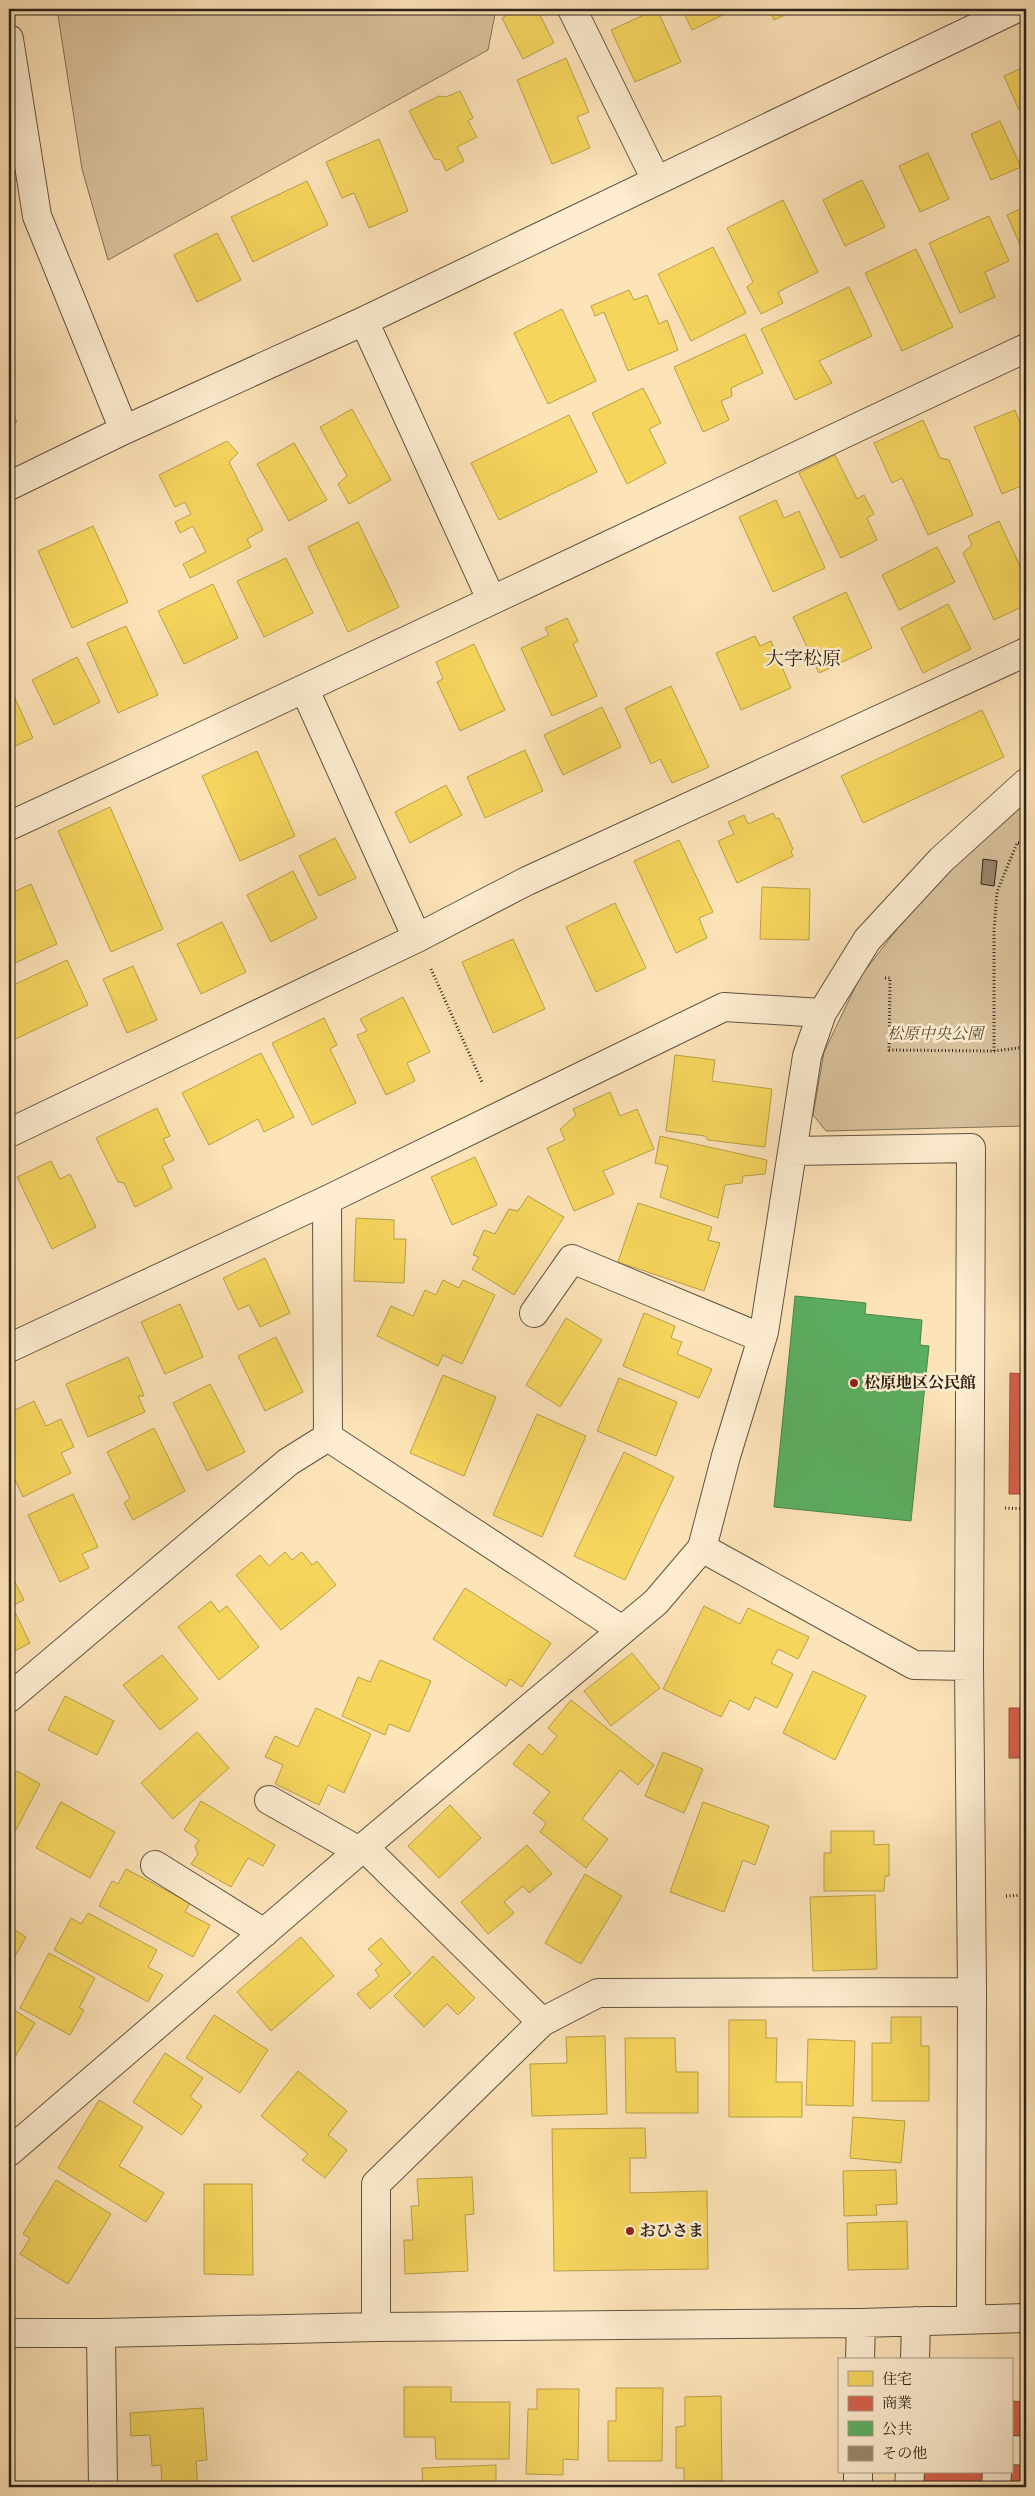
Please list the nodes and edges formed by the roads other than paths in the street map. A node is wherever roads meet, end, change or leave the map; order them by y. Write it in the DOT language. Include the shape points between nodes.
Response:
graph roads {
  1 [pos="572,9"];
  2 [pos="1015,9"];
  3 [pos="9,39"];
  4 [pos="656,180"];
  5 [pos="364,321"];
  6 [pos="1026,348"];
  7 [pos="124,430"];
  8 [pos="9,486"];
  9 [pos="491,599"];
  10 [pos="1026,652"];
  11 [pos="305,690"];
  12 [pos="1026,783"];
  13 [pos="9,826"];
  14 [pos="417,938"];
  15 [pos="822,1013"];
  16 [pos="9,1133"];
  17 [pos="792,1151"];
  18 [pos="327,1200"];
  19 [pos="534,1314"];
  20 [pos="762,1338"];
  21 [pos="9,1348"];
  22 [pos="328,1437"];
  23 [pos="702,1548"];
  24 [pos="622,1630"];
  25 [pos="969,1666"];
  26 [pos="9,1698"];
  27 [pos="269,1800"];
  28 [pos="362,1849"];
  29 [pos="155,1865"];
  30 [pos="264,1933"];
  31 [pos="972,1992"];
  32 [pos="542,2022"];
  33 [pos="9,2152"];
  34 [pos="971,2318"];
  35 [pos="1026,2318"];
  36 [pos="908,2321"];
  37 [pos="861,2323"];
  38 [pos="376,2327"];
  39 [pos="9,2333"];
  40 [pos="101,2333"];
  41 [pos="860,2358"];
  42 [pos="899,2358"];
  43 [pos="914,2358"];
  44 [pos="1012,2450"];
  45 [pos="1026,2451"];
  46 [pos="858,2474"];
  47 [pos="896,2474"];
  48 [pos="910,2474"];
  49 [pos="997,2474"];
  50 [pos="103,2487"];
  51 [pos="858,2487"];
  52 [pos="896,2487"];
  53 [pos="909,2487"];
  54 [pos="996,2487"];
  1 -- 4 [label="street"];
  2 -- 4 [label="street"];
  3 -- 7 [label="street" via="37,216"];
  4 -- 5 [label="street"];
  5 -- 7 [label="street"];
  5 -- 9 [label="street"];
  6 -- 9 [label="street"];
  7 -- 8 [label="street"];
  9 -- 11 [label="street"];
  10 -- 14 [label="street" via="527,881"];
  11 -- 13 [label="street"];
  11 -- 14 [label="street"];
  12 -- 15 [label="street" via="941,860 867,940"];
  14 -- 16 [label="street"];
  15 -- 17 [label="street" via="807,1056"];
  15 -- 18 [label="street" via="724,1007"];
  17 -- 20 [label="street"];
  17 -- 25 [label="street" via="971,1148"];
  18 -- 21 [label="street"];
  18 -- 22 [label="street"];
  19 -- 20 [label="street" via="572,1258"];
  20 -- 23 [label="street"];
  22 -- 24 [label="street"];
  22 -- 26 [label="street" via="288,1462"];
  23 -- 24 [label="street" via="656,1602"];
  23 -- 25 [label="street" via="914,1665"];
  24 -- 28 [label="street"];
  25 -- 31 [label="street"];
  27 -- 28 [label="street"];
  28 -- 30 [label="street"];
  28 -- 32 [label="street"];
  29 -- 30 [label="street"];
  30 -- 33 [label="street"];
  31 -- 32 [label="street" via="598,1993"];
  31 -- 34 [label="street"];
  32 -- 38 [label="street" via="376,2184"];
  34 -- 35 [label="street"];
  34 -- 36 [label="street"];
  36 -- 37 [label="street"];
  36 -- 42 [label="street"];
  36 -- 43 [label="street"];
  37 -- 38 [label="street"];
  37 -- 41 [label="street"];
  38 -- 40 [label="street"];
  39 -- 40 [label="street"];
  40 -- 50 [label="street"];
  44 -- 45 [label="street"];
  46 -- 51 [label="street"];
  47 -- 52 [label="street"];
  48 -- 53 [label="street"];
  49 -- 54 [label="street"];
}
